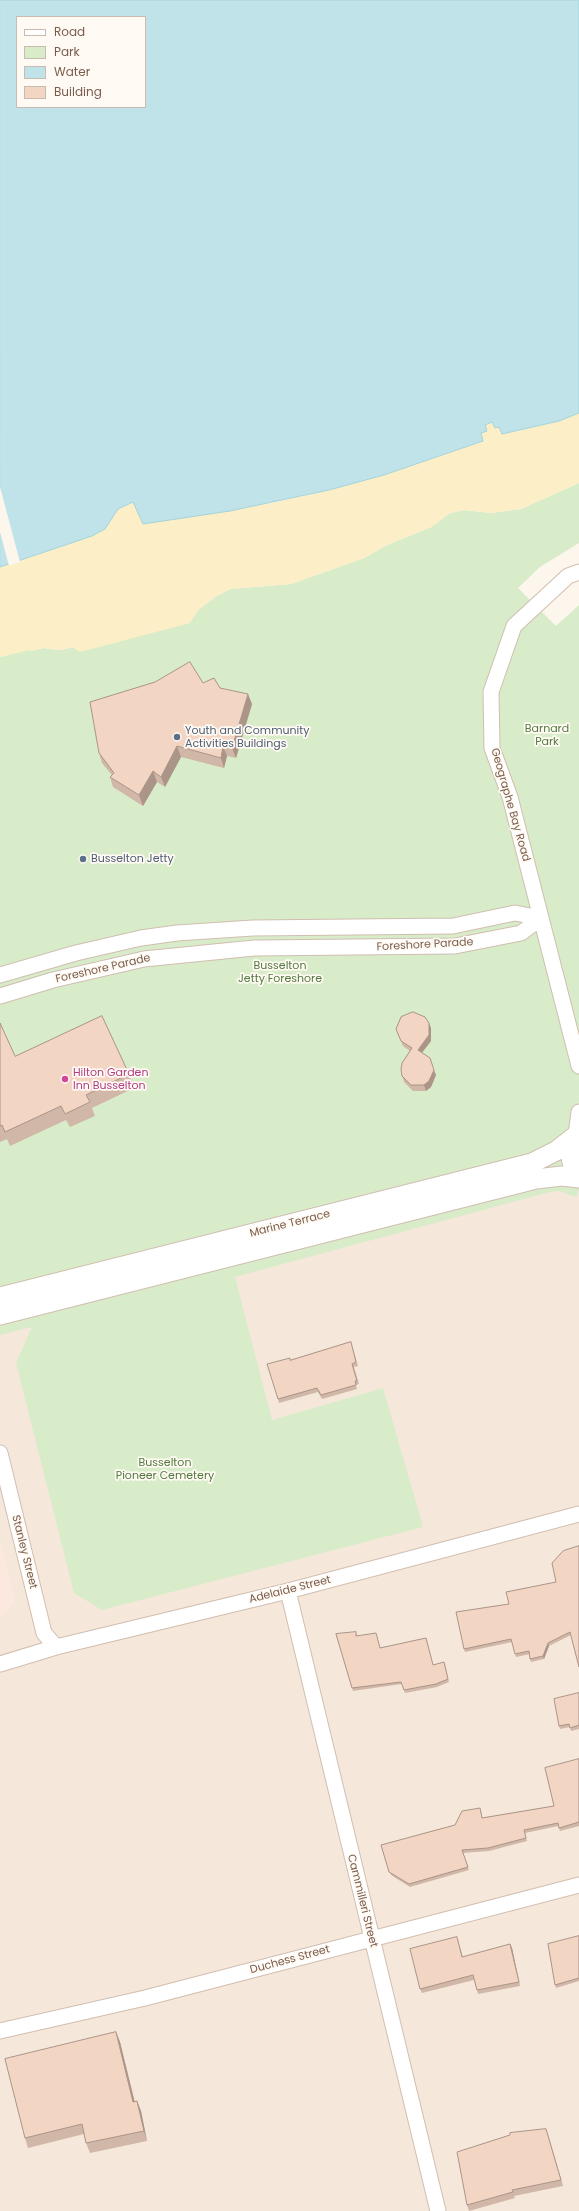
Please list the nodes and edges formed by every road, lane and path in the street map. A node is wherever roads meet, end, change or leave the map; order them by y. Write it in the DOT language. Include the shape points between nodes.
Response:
graph roads {
  1 [pos="579,572"];
  2 [pos="541,918"];
  3 [pos="0,975"];
  4 [pos="0,996"];
  5 [pos="579,1066"];
  6 [pos="579,1112"];
  7 [pos="576,1135"];
  8 [pos="579,1174"];
  9 [pos="579,1178"];
  10 [pos="0,1297"];
  11 [pos="0,1315"];
  12 [pos="0,1453"];
  13 [pos="579,1514"];
  14 [pos="288,1591"];
  15 [pos="56,1647"];
  16 [pos="0,1664"];
  17 [pos="579,1885"];
  18 [pos="371,1939"];
  19 [pos="0,2031"];
  20 [pos="438,2211"];
  1 -- 2 [label="street, Geographe Bay Road" via="568,576 514,626 491,692 492,748 510,797"];
  2 -- 3 [label="street, Foreshore Parade" via="515,913 453,926 253,928 177,933 141,938 76,953"];
  2 -- 4 [label="street, Foreshore Parade" via="521,933 455,946 254,948 144,958"];
  2 -- 5 [label="street, Geographe Bay Road"];
  6 -- 7 [label="street"];
  7 -- 8 [label="street" via="570,1156 572,1165"];
  7 -- 10 [label="street, Marine Terrace" via="556,1151 532,1163"];
  9 -- 11 [label="street, Marine Terrace" via="562,1176 536,1179"];
  12 -- 15 [label="street, Stanley Street" via="44,1633"];
  13 -- 14 [label="street, Adelaide Street"];
  14 -- 15 [label="street, Adelaide Street"];
  14 -- 18 [label="street, Cammilleri Street"];
  15 -- 16 [label="street, Adelaide Street"];
  17 -- 18 [label="street, Duchess Street"];
  18 -- 19 [label="street, Duchess Street" via="145,1998"];
  18 -- 20 [label="street, Cammilleri Street"];
}
